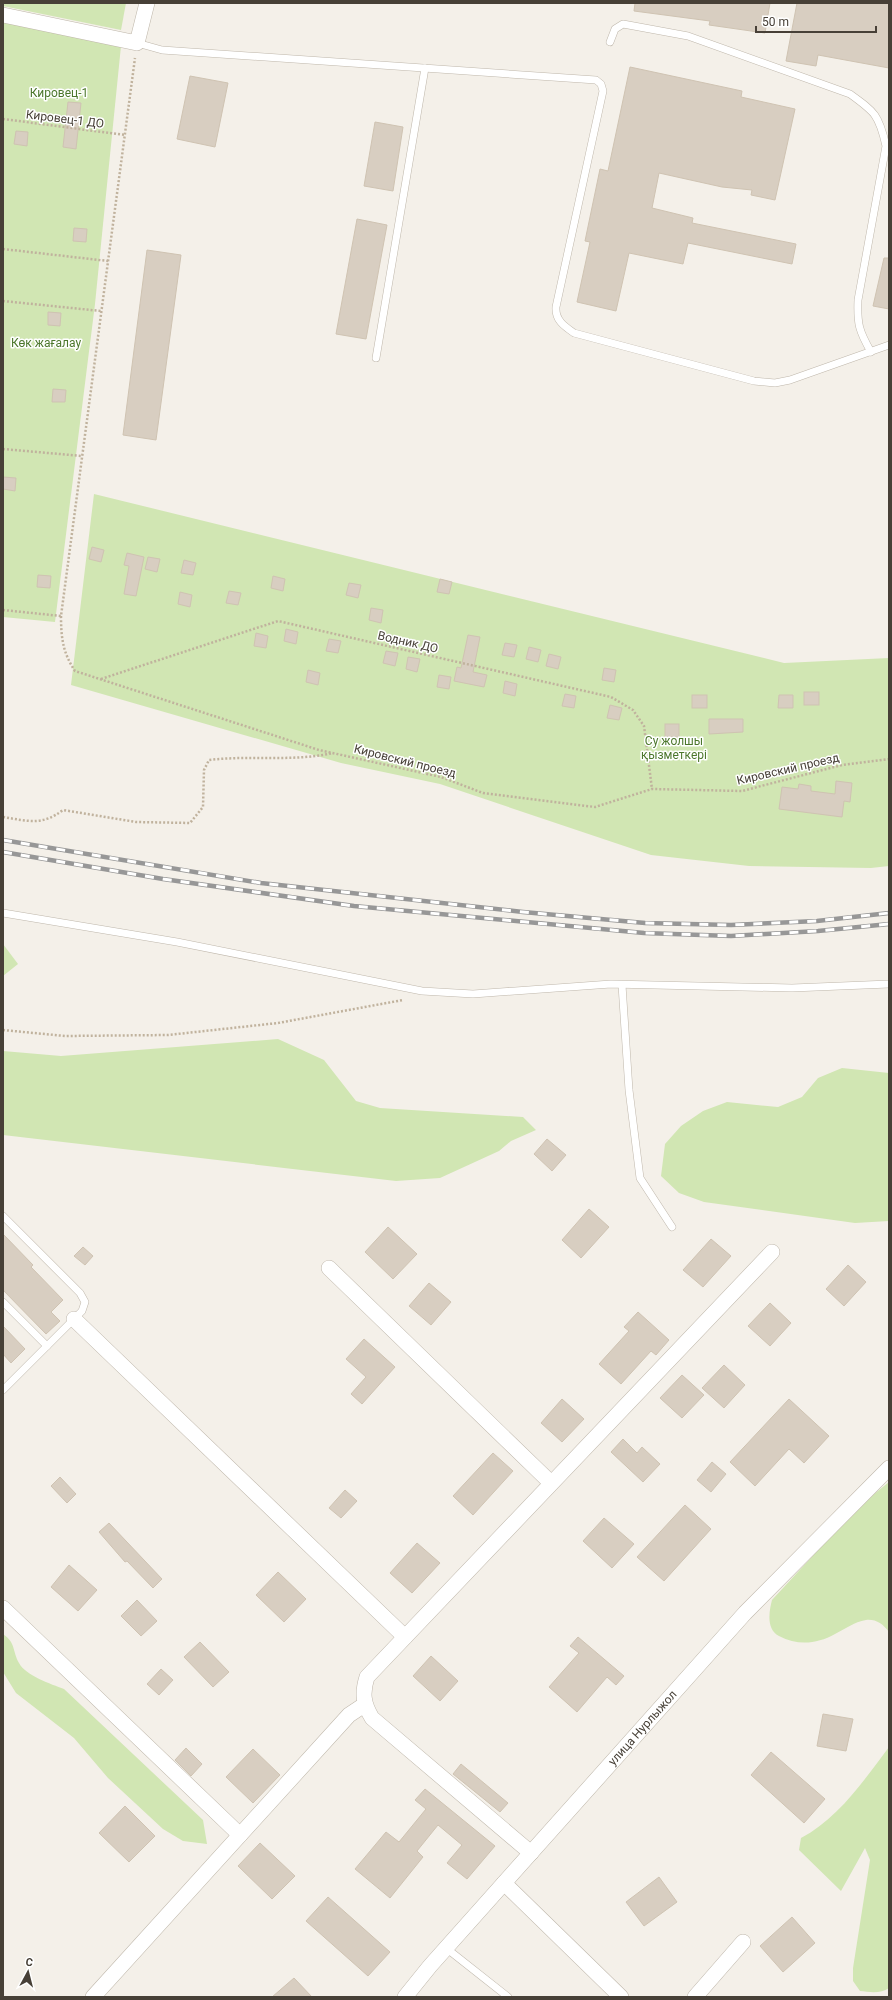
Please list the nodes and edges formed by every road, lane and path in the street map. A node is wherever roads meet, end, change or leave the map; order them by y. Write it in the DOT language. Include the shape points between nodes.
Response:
graph roads {
  1 [pos="147,3"];
  2 [pos="3,15"];
  3 [pos="610,42"];
  4 [pos="137,43"];
  5 [pos="425,68"];
  6 [pos="3,120"];
  7 [pos="125,135"];
  8 [pos="3,249"];
  9 [pos="108,262"];
  10 [pos="3,301"];
  11 [pos="101,311"];
  12 [pos="889,346"];
  13 [pos="871,352"];
  14 [pos="376,358"];
  15 [pos="3,449"];
  16 [pos="82,456"];
  17 [pos="3,610"];
  18 [pos="61,616"];
  19 [pos="101,679"];
  20 [pos="335,753"];
  21 [pos="889,759"];
  22 [pos="652,789"];
  23 [pos="3,817"];
  24 [pos="3,913"];
  25 [pos="622,984"];
  26 [pos="889,984"];
  27 [pos="422,991"];
  28 [pos="3,1030"];
  29 [pos="3,1216"];
  30 [pos="672,1227"];
  31 [pos="772,1252"];
  32 [pos="329,1268"];
  33 [pos="3,1302"];
  34 [pos="74,1319"];
  35 [pos="47,1346"];
  36 [pos="3,1390"];
  37 [pos="889,1468"];
  38 [pos="551,1483"];
  39 [pos="3,1608"];
  40 [pos="405,1637"];
  41 [pos="364,1705"];
  42 [pos="240,1835"];
  43 [pos="531,1853"];
  44 [pos="504,1883"];
  45 [pos="743,1942"];
  46 [pos="446,1948"];
  47 [pos="93,1997"];
  48 [pos="405,1997"];
  49 [pos="508,1997"];
  50 [pos="621,1997"];
  51 [pos="695,1997"];
  1 -- 4 [label="street"];
  2 -- 4 [label="street"];
  3 -- 13 [label="lane" via="615,29 624,24 688,36 850,94 872,109 882,126 886,146 858,300 857,322"];
  4 -- 5 [label="lane" via="162,50"];
  4 -- 7 [label="path, Кировский проезд"];
  5 -- 13 [label="lane" via="596,80 601,84 603,91 555,315 574,333 754,381 775,383"];
  5 -- 14 [label="lane"];
  6 -- 7 [label="path, Кировец-1 ДО"];
  7 -- 9 [label="path, Кировский проезд"];
  8 -- 9 [label="path"];
  9 -- 11 [label="path, Кировский проезд"];
  10 -- 11 [label="path"];
  11 -- 16 [label="path, Кировский проезд"];
  12 -- 13 [label="lane"];
  15 -- 16 [label="path"];
  16 -- 18 [label="path, Кировский проезд"];
  17 -- 18 [label="path"];
  18 -- 19 [label="path, Кировский проезд" via="62,643 67,659 75,671"];
  19 -- 20 [label="path, Кировский проезд"];
  19 -- 22 [label="path, Водник ДО" via="278,621 611,697 632,710 644,726"];
  20 -- 22 [label="path, Кировский проезд" via="441,777 483,793 595,807"];
  20 -- 23 [label="path" via="314,757 232,757 209,760 204,770 203,807 190,823 136,822 63,810 52,819 35,822"];
  21 -- 22 [label="path, Кировский проезд" via="842,765 742,791"];
  24 -- 27 [label="lane" via="177,942"];
  25 -- 26 [label="lane" via="792,988"];
  25 -- 27 [label="lane" via="473,994"];
  25 -- 30 [label="lane" via="629,1090 640,1178"];
  27 -- 28 [label="path" via="399,1002 278,1023 168,1035 65,1036"];
  29 -- 34 [label="lane" via="84,1297 84,1307"];
  31 -- 38 [label="street"];
  32 -- 38 [label="street"];
  33 -- 35 [label="lane"];
  34 -- 35 [label="lane"];
  34 -- 40 [label="street"];
  35 -- 36 [label="lane"];
  37 -- 43 [label="street, улица Нурлыжол" via="745,1613"];
  38 -- 40 [label="street"];
  39 -- 42 [label="street"];
  40 -- 41 [label="street" via="367,1677 363,1691"];
  41 -- 42 [label="street" via="349,1715"];
  41 -- 43 [label="street" via="372,1718"];
  42 -- 47 [label="street"];
  43 -- 44 [label="street, улица Нурлыжол"];
  44 -- 46 [label="street, улица Нурлыжол"];
  44 -- 50 [label="street"];
  45 -- 51 [label="street"];
  46 -- 48 [label="street, улица Нурлыжол"];
  46 -- 49 [label="lane"];
}
